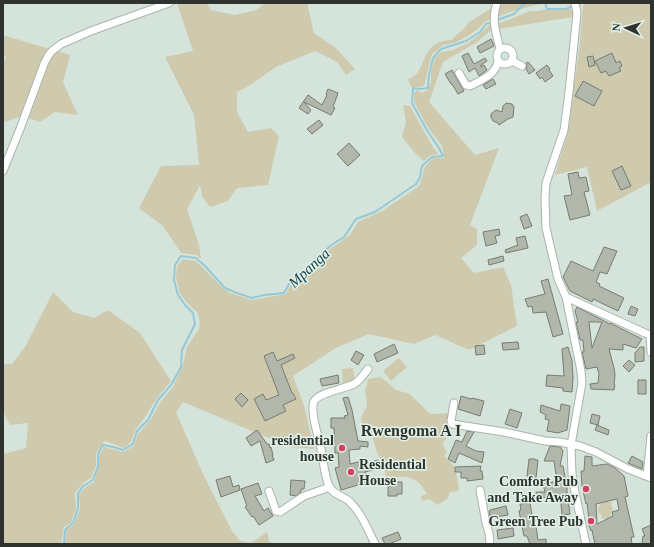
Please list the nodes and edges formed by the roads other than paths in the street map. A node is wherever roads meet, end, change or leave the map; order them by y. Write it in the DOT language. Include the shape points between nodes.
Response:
graph roads {
  1 [pos="169,3"];
  2 [pos="497,3"];
  3 [pos="575,3"];
  4 [pos="500,49"];
  5 [pos="498,61"];
  6 [pos="512,61"];
  7 [pos="522,66"];
  8 [pos="459,74"];
  9 [pos="3,171"];
  10 [pos="566,297"];
  11 [pos="650,334"];
  12 [pos="651,352"];
  13 [pos="368,369"];
  14 [pos="454,403"];
  15 [pos="651,436"];
  16 [pos="571,445"];
  17 [pos="649,477"];
  18 [pos="330,487"];
  19 [pos="480,490"];
  20 [pos="269,491"];
  21 [pos="375,544"];
  22 [pos="490,544"];
  23 [pos="586,544"];
  1 -- 9 [label="street" via="91,31 61,44 52,51 44,64"];
  2 -- 4 [label="street" via="494,22"];
  3 -- 10 [label="street" via="577,13 564,130 546,183 545,198 548,239 558,279"];
  4 -- 5 [label="street" via="497,54"];
  4 -- 6 [label="street" via="510,49"];
  5 -- 6 [label="street" via="506,65"];
  5 -- 8 [label="street" via="492,73 470,86 466,85"];
  6 -- 7 [label="street"];
  10 -- 11 [label="street"];
  10 -- 16 [label="street" via="582,371"];
  11 -- 12 [label="street"];
  13 -- 18 [label="street" via="356,383 316,398 313,403"];
  14 -- 16 [label="street" via="452,424"];
  15 -- 17 [label="street"];
  16 -- 17 [label="street" via="596,452"];
  16 -- 23 [label="street" via="572,474"];
  18 -- 20 [label="street" via="304,496 280,512 276,510"];
  18 -- 21 [label="street" via="356,509"];
  19 -- 22 [label="street"];
}
